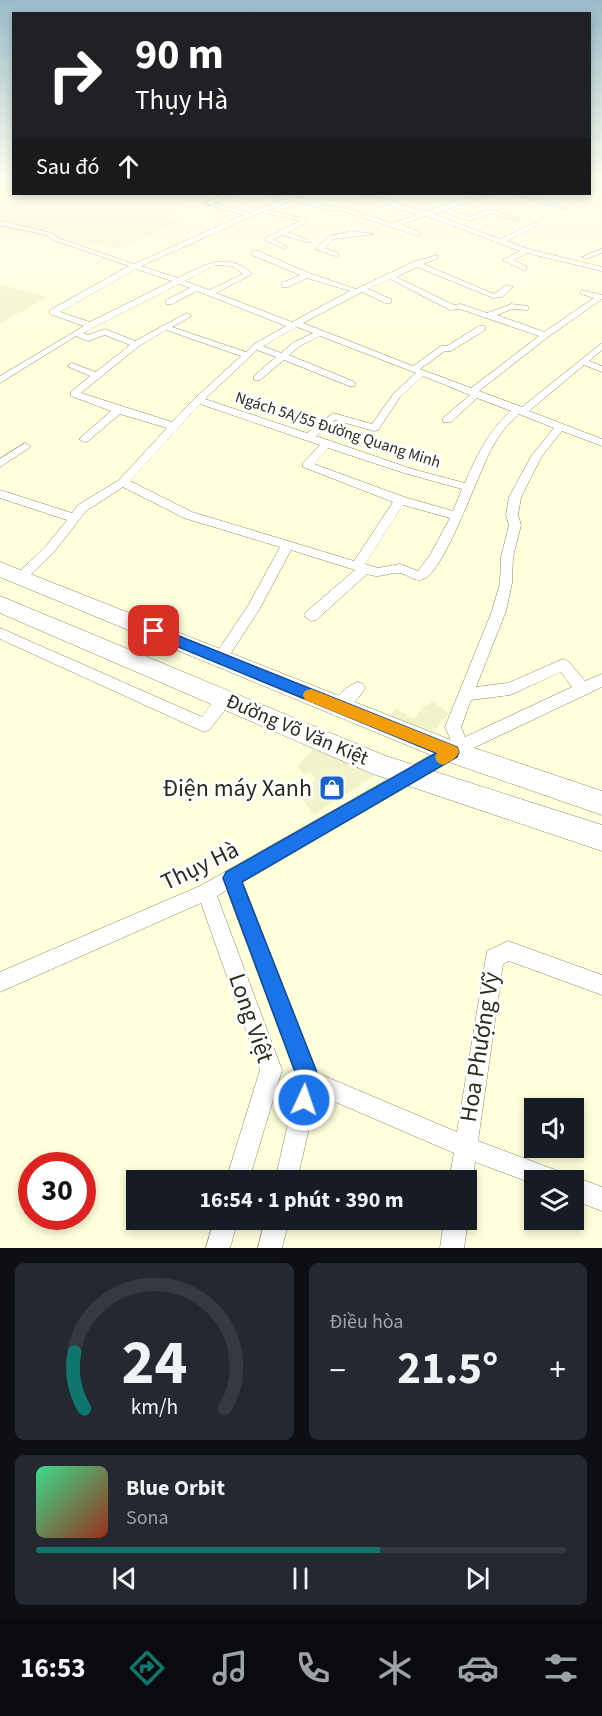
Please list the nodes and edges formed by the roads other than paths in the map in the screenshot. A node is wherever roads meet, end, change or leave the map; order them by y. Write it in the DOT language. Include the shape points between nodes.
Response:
graph roads {
  1 [pos="56,239"];
  2 [pos="195,239"];
  3 [pos="268,239"];
  4 [pos="301,239"];
  5 [pos="329,239"];
  6 [pos="497,239"];
  7 [pos="506,239"];
  8 [pos="502,241"];
  9 [pos="308,242"];
  10 [pos="284,247"];
  11 [pos="526,251"];
  12 [pos="602,251"];
  13 [pos="255,253"];
  14 [pos="335,255"];
  15 [pos="434,256"];
  16 [pos="586,257"];
  17 [pos="416,264"];
  18 [pos="135,266"];
  19 [pos="523,268"];
  20 [pos="602,269"];
  21 [pos="306,275"];
  22 [pos="389,276"];
  23 [pos="176,280"];
  24 [pos="285,285"];
  25 [pos="509,287"];
  26 [pos="196,288"];
  27 [pos="359,290"];
  28 [pos="584,292"];
  29 [pos="210,293"];
  30 [pos="601,298"];
  31 [pos="388,301"];
  32 [pos="169,302"];
  33 [pos="525,308"];
  34 [pos="187,315"];
  35 [pos="487,315"];
  36 [pos="293,324"];
  37 [pos="90,326"];
  38 [pos="168,328"];
  39 [pos="75,333"];
  40 [pos="319,333"];
  41 [pos="545,335"];
  42 [pos="136,344"];
  43 [pos="256,346"];
  44 [pos="602,346"];
  45 [pos="247,355"];
  46 [pos="283,355"];
  47 [pos="583,362"];
  48 [pos="72,366"];
  49 [pos="602,369"];
  50 [pos="419,371"];
  51 [pos="95,375"];
  52 [pos="257,378"];
  53 [pos="0,380"];
  54 [pos="352,384"];
  55 [pos="475,392"];
  56 [pos="198,400"];
  57 [pos="118,410"];
  58 [pos="521,410"];
  59 [pos="447,420"];
  60 [pos="173,426"];
  61 [pos="561,426"];
  62 [pos="308,438"];
  63 [pos="84,440"];
  64 [pos="602,443"];
  65 [pos="326,444"];
  66 [pos="24,446"];
  67 [pos="0,464"];
  68 [pos="123,482"];
  69 [pos="468,487"];
  70 [pos="0,494"];
  71 [pos="400,500"];
  72 [pos="457,516"];
  73 [pos="74,518"];
  74 [pos="288,544"];
  75 [pos="360,567"];
  76 [pos="0,568"];
  77 [pos="21,577"];
  78 [pos="1,606"];
  79 [pos="311,616"];
  80 [pos="0,633"];
  81 [pos="220,658"];
  82 [pos="602,680"];
  83 [pos="358,688"];
  84 [pos="582,689"];
  85 [pos="466,694"];
  86 [pos="226,700"];
  87 [pos="338,706"];
  88 [pos="456,749"];
  89 [pos="412,776"];
  90 [pos="602,803"];
  91 [pos="602,838"];
  92 [pos="232,878"];
  93 [pos="206,892"];
  94 [pos="0,982"];
  95 [pos="602,985"];
  96 [pos="309,1080"];
  97 [pos="465,1147"];
  98 [pos="241,1170"];
  99 [pos="288,1170"];
  100 [pos="462,1170"];
  101 [pos="526,1170"];
  102 [pos="584,1192"];
  103 [pos="602,1199"];
  104 [pos="223,1230"];
  105 [pos="274,1230"];
  106 [pos="455,1230"];
  107 [pos="218,1248"];
  108 [pos="270,1248"];
  109 [pos="453,1248"];
  1 -- 18 [label="street"];
  2 -- 18 [label="street"];
  3 -- 10 [label="street"];
  4 -- 9 [label="street"];
  5 -- 14 [label="street" via="319,249"];
  6 -- 8 [label="street"];
  7 -- 8 [label="street"];
  8 -- 11 [label="street"];
  11 -- 19 [label="street" via="507,260"];
  11 -- 20 [label="street"];
  12 -- 16 [label="street"];
  13 -- 21 [label="street"];
  15 -- 17 [label="street"];
  17 -- 22 [label="street"];
  17 -- 25 [label="street" via="494,296"];
  18 -- 23 [label="street"];
  18 -- 37 [label="street" via="53,312"];
  21 -- 24 [label="street"];
  21 -- 27 [label="street"];
  22 -- 27 [label="street"];
  22 -- 35 [label="street" via="453,308 461,306"];
  23 -- 26 [label="street"];
  23 -- 29 [label="street" via="214,263 234,264 248,274"];
  23 -- 37 [label="street"];
  26 -- 29 [label="street"];
  26 -- 32 [label="street"];
  27 -- 31 [label="street"];
  27 -- 36 [label="street"];
  28 -- 30 [label="street"];
  29 -- 36 [label="street"];
  30 -- 41 [label="street"];
  33 -- 35 [label="street" via="511,306"];
  34 -- 38 [label="street"];
  35 -- 41 [label="street"];
  35 -- 50 [label="street" via="470,322 482,328 431,356"];
  36 -- 40 [label="street"];
  36 -- 43 [label="street"];
  37 -- 39 [label="street"];
  38 -- 42 [label="street"];
  38 -- 45 [label="street"];
  39 -- 42 [label="street" via="88,338 105,332"];
  39 -- 53 [label="street"];
  40 -- 46 [label="street"];
  40 -- 50 [label="street"];
  41 -- 55 [label="street"];
  42 -- 51 [label="street"];
  43 -- 45 [label="street"];
  43 -- 46 [label="street"];
  44 -- 47 [label="street"];
  45 -- 56 [label="street"];
  46 -- 52 [label="street"];
  46 -- 54 [label="street"];
  47 -- 49 [label="street"];
  47 -- 58 [label="street"];
  48 -- 51 [label="street"];
  50 -- 55 [label="street"];
  50 -- 62 [label="street" via="374,428 333,416"];
  51 -- 57 [label="street" via="74,394"];
  55 -- 58 [label="street"];
  55 -- 59 [label="street"];
  56 -- 60 [label="street"];
  56 -- 62 [label="street, Ngách 5A/55 Đường Quang Minh"];
  57 -- 60 [label="street"];
  57 -- 63 [label="street"];
  58 -- 61 [label="street"];
  58 -- 69 [label="street" via="500,427"];
  60 -- 68 [label="street"];
  61 -- 64 [label="street"];
  61 -- 85 [label="street" via="537,455 515,497 506,583 490,639"];
  62 -- 65 [label="street, Ngách 5A/55 Đường Quang Minh"];
  65 -- 69 [label="street, Ngách 5A/55 Đường Quang Minh"];
  65 -- 71 [label="street" via="307,465"];
  66 -- 67 [label="street"];
  68 -- 73 [label="street" via="82,508"];
  68 -- 74 [label="street" via="188,515"];
  69 -- 72 [label="street"];
  70 -- 73 [label="street"];
  71 -- 72 [label="street"];
  71 -- 75 [label="street"];
  72 -- 75 [label="street" via="422,575 400,568 378,573"];
  73 -- 77 [label="street"];
  74 -- 75 [label="street"];
  74 -- 81 [label="street" via="254,607"];
  75 -- 79 [label="street"];
  76 -- 77 [label="highway, Đường Võ Văn Kiệt"];
  77 -- 81 [label="highway, Đường Võ Văn Kiệt"];
  78 -- 86 [label="highway, Đường Võ Văn Kiệt"];
  80 -- 86 [label="street" via="204,725"];
  81 -- 87 [label="highway, Đường Võ Văn Kiệt"];
  82 -- 84 [label="street, Thụy Hà"];
  83 -- 87 [label="street"];
  84 -- 85 [label="street" via="563,665 510,689"];
  84 -- 88 [label="street, Thụy Hà"];
  85 -- 88 [label="street" via="453,727"];
  86 -- 89 [label="highway, Đường Võ Văn Kiệt"];
  87 -- 88 [label="highway, Đường Võ Văn Kiệt"];
  88 -- 89 [label="street, Thụy Hà"];
  88 -- 90 [label="highway, Đường Võ Văn Kiệt"];
  89 -- 91 [label="highway, Đường Võ Văn Kiệt"];
  89 -- 92 [label="street, Thụy Hà"];
  92 -- 93 [label="street, Thụy Hà"];
  92 -- 96 [label="street, Long Việt"];
  93 -- 94 [label="street, Thụy Hà"];
  93 -- 98 [label="street, Long Việt" via="271,1070"];
  95 -- 97 [label="street, Hoa Phượng Vỹ" via="508,951 494,958"];
  96 -- 97 [label="street"];
  96 -- 99 [label="street"];
  97 -- 100 [label="street, Hoa Phượng Vỹ"];
  97 -- 101 [label="street"];
  102 -- 103 [label="street"];
  104 -- 107 [label="street"];
  105 -- 108 [label="street"];
  106 -- 109 [label="street"];
}
